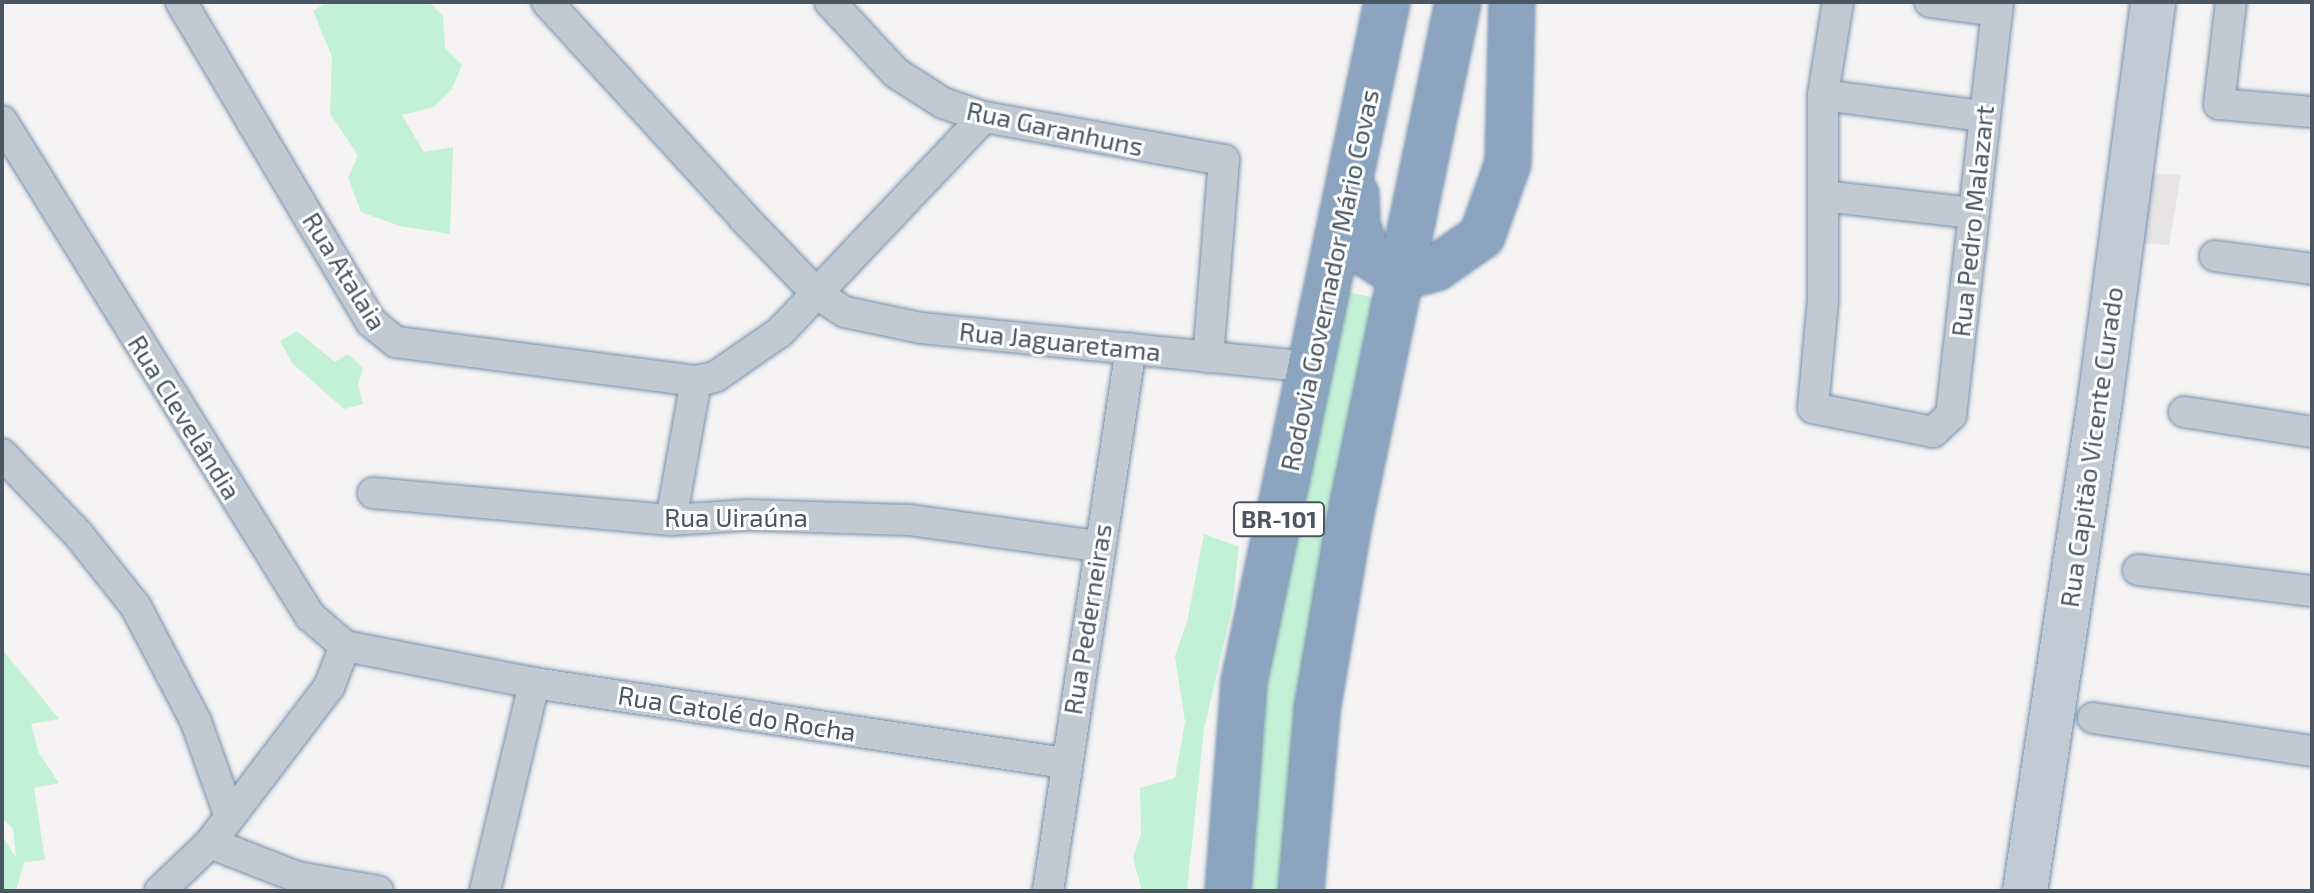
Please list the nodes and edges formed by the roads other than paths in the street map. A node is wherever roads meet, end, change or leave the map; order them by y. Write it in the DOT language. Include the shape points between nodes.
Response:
graph roads {
  1 [pos="181,2"];
  2 [pos="547,2"];
  3 [pos="830,2"];
  4 [pos="1387,2"];
  5 [pos="1458,2"];
  6 [pos="1512,2"];
  7 [pos="1838,2"];
  8 [pos="1930,2"];
  9 [pos="2153,2"];
  10 [pos="2231,2"];
  11 [pos="1998,7"];
  12 [pos="1823,95"];
  13 [pos="2312,112"];
  14 [pos="1983,116"];
  15 [pos="984,117"];
  16 [pos="2,121"];
  17 [pos="1357,152"];
  18 [pos="1823,196"];
  19 [pos="1972,213"];
  20 [pos="2215,256"];
  21 [pos="2312,269"];
  22 [pos="1327,286"];
  23 [pos="1399,289"];
  24 [pos="817,294"];
  25 [pos="1131,348"];
  26 [pos="1208,357"];
  27 [pos="1310,367"];
  28 [pos="706,379"];
  29 [pos="2184,412"];
  30 [pos="2312,432"];
  31 [pos="2,454"];
  32 [pos="373,493"];
  33 [pos="671,520"];
  34 [pos="1097,546"];
  35 [pos="2138,570"];
  36 [pos="2312,591"];
  37 [pos="345,646"];
  38 [pos="409,662"];
  39 [pos="534,683"];
  40 [pos="2093,718"];
  41 [pos="2312,751"];
  42 [pos="1065,763"];
  43 [pos="229,814"];
  44 [pos="210,843"];
  45 [pos="160,891"];
  46 [pos="378,891"];
  47 [pos="485,891"];
  48 [pos="1048,891"];
  49 [pos="1228,891"];
  50 [pos="1301,891"];
  51 [pos="2025,891"];
  1 -- 28 [label="street, Rua Atalaia" via="383,335 396,342"];
  2 -- 24 [label="street, Rua Jaguaretama"];
  3 -- 15 [label="street, Rua Garanhuns" via="896,73 943,103"];
  4 -- 17 [label="highway, Rodovia Governador Mário Covas / BR-101"];
  5 -- 23 [label="highway, BR-101"];
  6 -- 23 [label="highway" via="1510,138 1492,218 1468,248"];
  7 -- 12 [label="street"];
  8 -- 11 [label="street"];
  9 -- 51 [label="street, Rua Capitão Vicente Curado" via="2100,401"];
  10 -- 13 [label="street" via="2219,104"];
  11 -- 14 [label="street, Rua Pedro Malazart"];
  12 -- 14 [label="street"];
  12 -- 18 [label="street"];
  14 -- 19 [label="street, Rua Pedro Malazart"];
  15 -- 24 [label="street"];
  15 -- 26 [label="street, Rua Garanhuns" via="1224,160"];
  16 -- 37 [label="street, Rua Clevelândia" via="310,616"];
  17 -- 22 [label="highway, Rodovia Governador Mário Covas / BR-101"];
  17 -- 23 [label="highway" via="1361,242"];
  18 -- 19 [label="street"];
  18 -- 19 [label="street, Rua Pedro Malazart" via="1816,412 1933,432 1951,415"];
  20 -- 21 [label="street"];
  22 -- 23 [label="highway" via="1338,277 1367,274"];
  22 -- 27 [label="highway, Rodovia Governador Mário Covas / BR-101"];
  23 -- 50 [label="highway, BR-101" via="1349,523 1317,710"];
  24 -- 25 [label="street, Rua Jaguaretama" via="845,312 909,326"];
  24 -- 28 [label="street" via="755,353"];
  25 -- 26 [label="street, Rua Jaguaretama"];
  25 -- 34 [label="street, Rua Pederneiras"];
  26 -- 27 [label="street, Rua Jaguaretama"];
  27 -- 49 [label="highway, Rodovia Governador Mário Covas / BR-101" via="1244,682"];
  28 -- 33 [label="street"];
  29 -- 30 [label="street"];
  31 -- 43 [label="street" via="78,534 136,607 196,722"];
  32 -- 33 [label="street, Rua Uiraúna"];
  33 -- 34 [label="street, Rua Uiraúna" via="748,515 909,520"];
  34 -- 42 [label="street, Rua Pederneiras"];
  35 -- 36 [label="street"];
  37 -- 38 [label="street, Rua Clevelândia"];
  37 -- 43 [label="street" via="329,687"];
  38 -- 39 [label="street, Rua Catolé do Rocha"];
  39 -- 42 [label="street, Rua Catolé do Rocha"];
  39 -- 47 [label="street"];
  40 -- 41 [label="street"];
  42 -- 48 [label="street, Rua Pederneiras"];
  43 -- 44 [label="street"];
  44 -- 45 [label="street"];
  44 -- 46 [label="street" via="297,877"];
}
